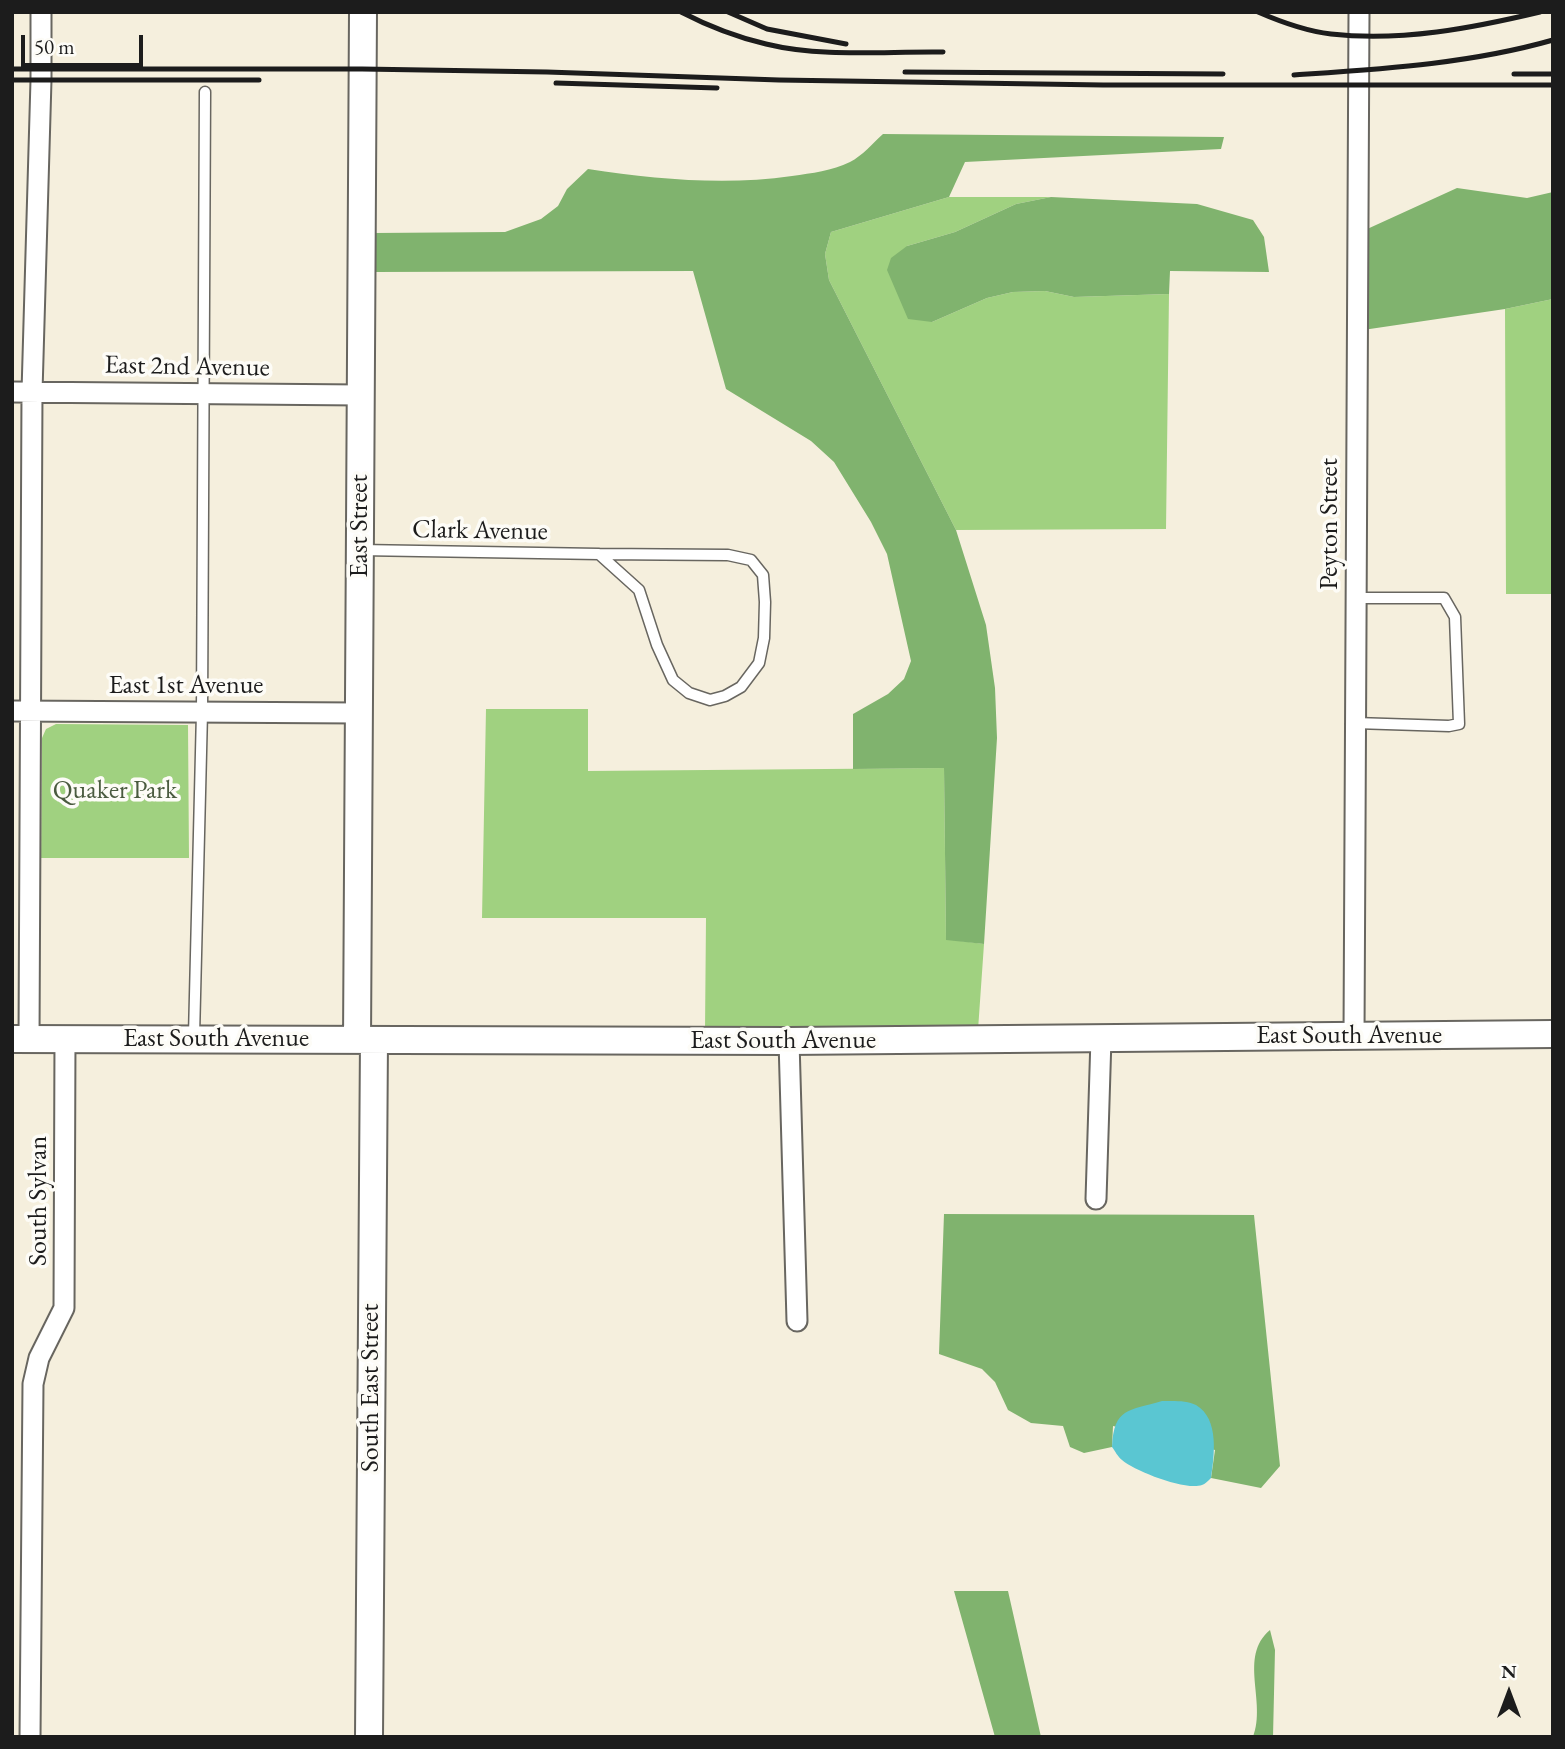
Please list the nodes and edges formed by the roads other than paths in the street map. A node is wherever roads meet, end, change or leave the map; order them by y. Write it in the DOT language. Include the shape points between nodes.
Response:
graph roads {
  1 [pos="41,12"];
  2 [pos="363,12"];
  3 [pos="1359,12"];
  4 [pos="205,92"];
  5 [pos="22,392"];
  6 [pos="203,394"];
  7 [pos="361,395"];
  8 [pos="360,550"];
  9 [pos="599,554"];
  10 [pos="1356,598"];
  11 [pos="22,711"];
  12 [pos="202,712"];
  13 [pos="359,713"];
  14 [pos="1355,723"];
  15 [pos="1553,1034"];
  16 [pos="1354,1036"];
  17 [pos="21,1038"];
  18 [pos="65,1038"];
  19 [pos="1101,1038"];
  20 [pos="194,1040"];
  21 [pos="366,1040"];
  22 [pos="789,1041"];
  23 [pos="1096,1199"];
  24 [pos="797,1321"];
  25 [pos="30,1737"];
  26 [pos="369,1737"];
  1 -- 5 [label="street"];
  2 -- 7 [label="street, East Street"];
  3 -- 10 [label="street, Peyton Street"];
  4 -- 6 [label="lane"];
  5 -- 6 [label="street, East 2nd Avenue"];
  5 -- 11 [label="street"];
  6 -- 7 [label="street, East 2nd Avenue"];
  6 -- 12 [label="lane"];
  7 -- 8 [label="street, East Street"];
  8 -- 9 [label="lane, Clark Avenue"];
  8 -- 13 [label="street, East Street"];
  9 -- 9 [label="lane, Clark Avenue" via="728,555 751,560 763,575 764,638 759,663 741,687 710,700 689,693 673,680 639,590"];
  10 -- 14 [label="street, Peyton Street"];
  10 -- 14 [label="lane" via="1444,598 1455,617 1459,693 1458,724"];
  11 -- 12 [label="street, East 1st Avenue"];
  11 -- 17 [label="street"];
  12 -- 13 [label="street, East 1st Avenue"];
  12 -- 20 [label="lane"];
  13 -- 21 [label="street, East Street"];
  14 -- 16 [label="street, Peyton Street"];
  15 -- 16 [label="street, East South Avenue"];
  16 -- 19 [label="street, East South Avenue"];
  17 -- 18 [label="street, East South Avenue"];
  18 -- 20 [label="street, East South Avenue"];
  18 -- 25 [label="street, South Sylvan" via="65,1296 33,1384"];
  19 -- 22 [label="street, East South Avenue"];
  19 -- 23 [label="street"];
  20 -- 21 [label="street, East South Avenue"];
  21 -- 22 [label="street, East South Avenue"];
  21 -- 26 [label="street, South East Street"];
  22 -- 24 [label="street"];
}
